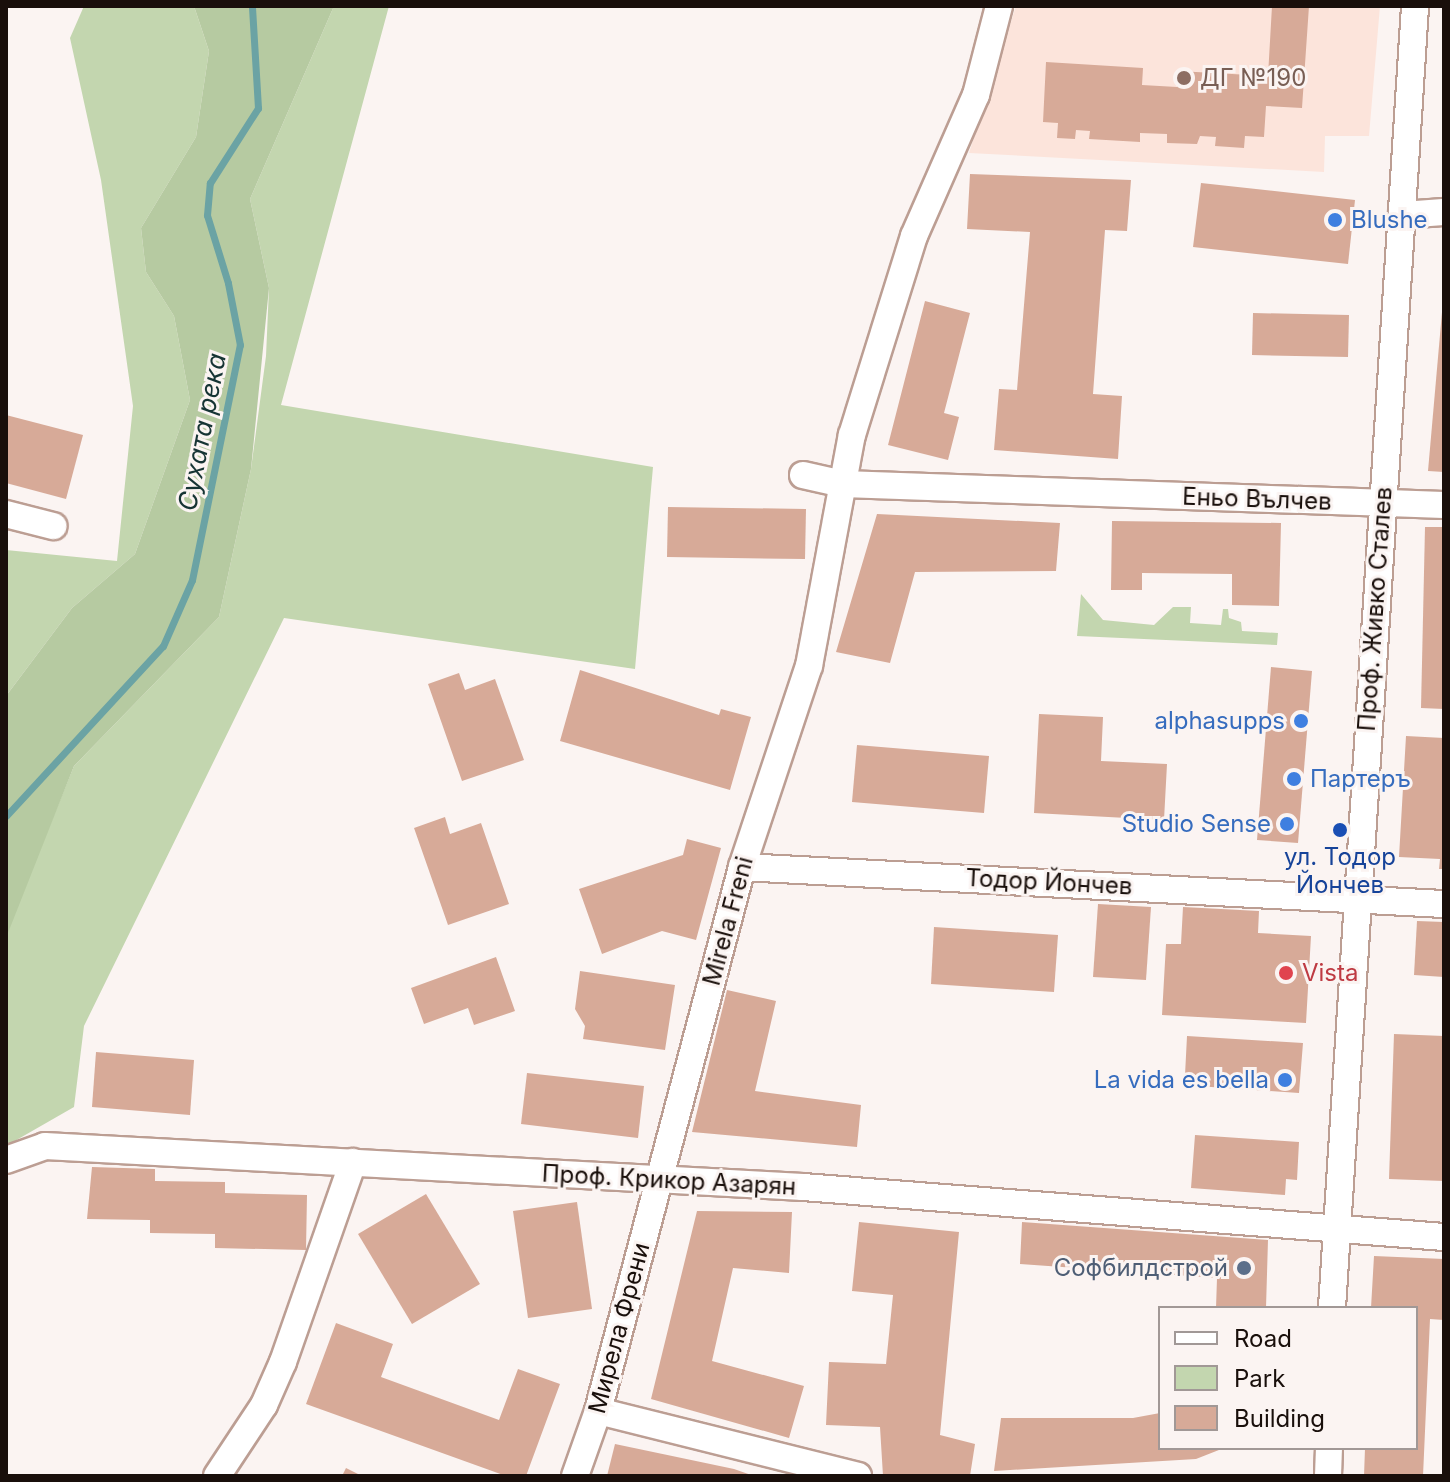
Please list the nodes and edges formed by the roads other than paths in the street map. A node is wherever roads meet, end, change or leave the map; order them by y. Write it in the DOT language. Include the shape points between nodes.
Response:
graph roads {
  1 [pos="999,6"];
  2 [pos="1415,6"];
  3 [pos="1444,212"];
  4 [pos="1402,215"];
  5 [pos="803,475"];
  6 [pos="843,484"];
  7 [pos="1382,504"];
  8 [pos="1444,505"];
  9 [pos="6,514"];
  10 [pos="53,526"];
  11 [pos="742,867"];
  12 [pos="1356,898"];
  13 [pos="1444,904"];
  14 [pos="6,1160"];
  15 [pos="353,1162"];
  16 [pos="659,1179"];
  17 [pos="1333,1232"];
  18 [pos="1444,1237"];
  19 [pos="1332,1306"];
  20 [pos="598,1411"];
  21 [pos="1329,1450"];
  22 [pos="217,1476"];
  23 [pos="575,1476"];
  24 [pos="858,1476"];
  25 [pos="1328,1476"];
  1 -- 6 [label="street, Mirela Freni" via="976,95 914,236 852,435"];
  2 -- 4 [label="street, Проф. Живко Сталев"];
  3 -- 4 [label="street"];
  4 -- 7 [label="street, Проф. Живко Сталев"];
  5 -- 6 [label="street, Еньо Вълчев"];
  6 -- 7 [label="street, Еньо Вълчев"];
  6 -- 11 [label="street, Mirela Freni" via="809,666"];
  7 -- 8 [label="street, Еньо Вълчев"];
  7 -- 12 [label="street, Проф. Живко Сталев"];
  9 -- 10 [label="street"];
  11 -- 12 [label="street, Тодор Йончев"];
  11 -- 16 [label="street, Mirela Freni"];
  12 -- 13 [label="street, Тодор Йончев"];
  12 -- 17 [label="street, Проф. Живко Сталев"];
  14 -- 15 [label="street, Проф. Крикор Азарян" via="45,1146"];
  15 -- 16 [label="street, Проф. Крикор Азарян"];
  15 -- 22 [label="street" via="283,1362 264,1405"];
  16 -- 17 [label="street, Проф. Крикор Азарян"];
  16 -- 20 [label="street, Мирела Френи"];
  17 -- 18 [label="street, Проф. Крикор Азарян"];
  17 -- 19 [label="street, Проф. Живко Сталев"];
  20 -- 23 [label="street, Мирела Френи"];
  20 -- 24 [label="street"];
  21 -- 25 [label="street"];
}
